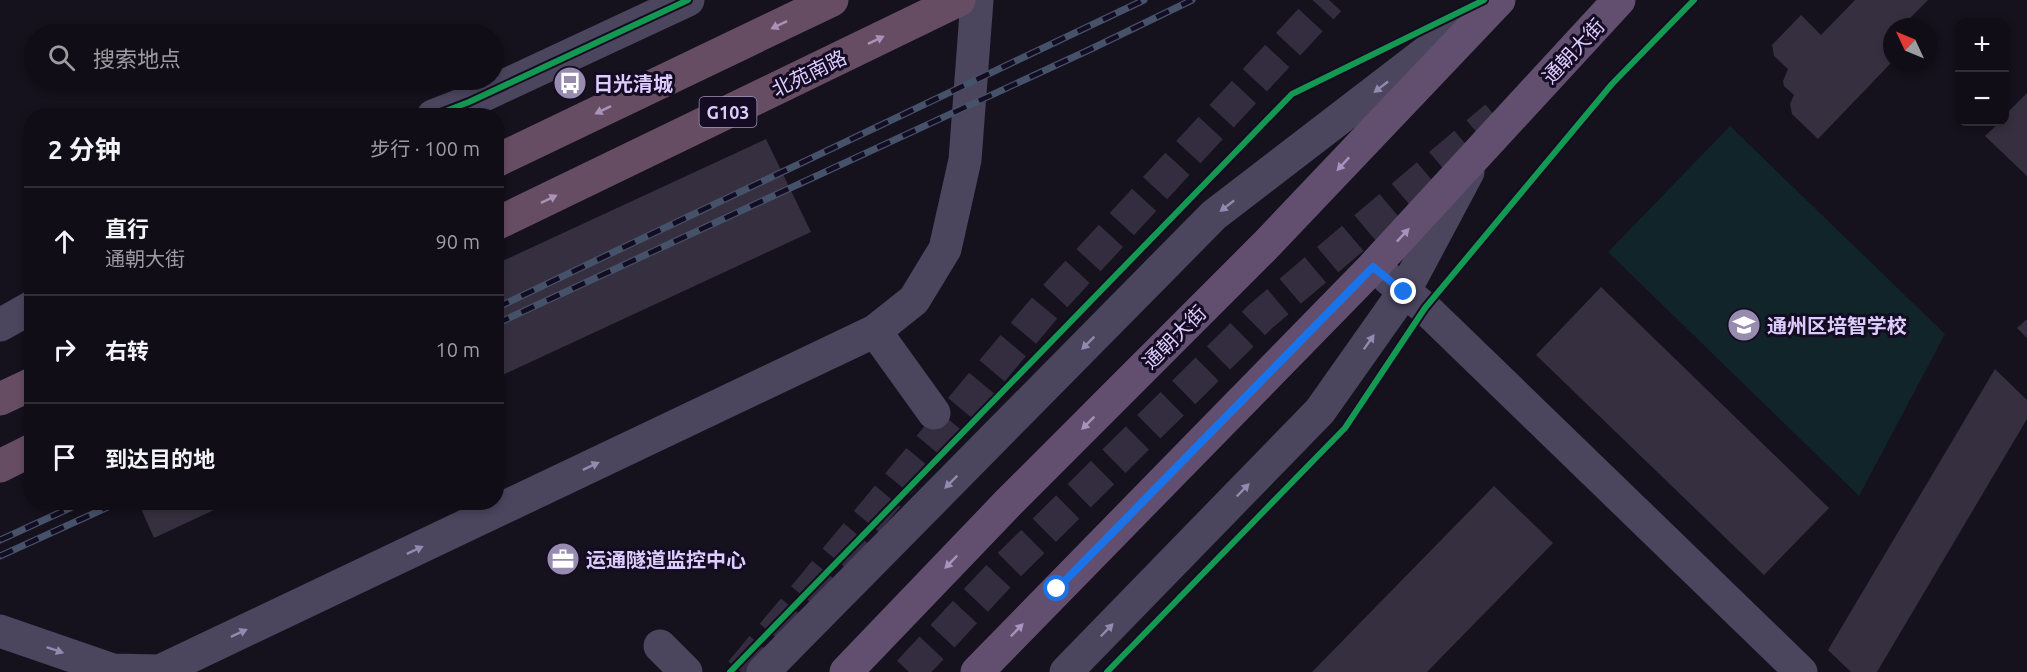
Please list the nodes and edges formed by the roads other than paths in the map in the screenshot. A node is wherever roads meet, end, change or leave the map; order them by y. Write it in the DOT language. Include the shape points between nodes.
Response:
graph roads {
  1 [pos="688,0"];
  2 [pos="959,0"];
  3 [pos="978,0"];
  4 [pos="1496,0"];
  5 [pos="1619,0"];
  6 [pos="829,1"];
  7 [pos="504,86"];
  8 [pos="495,90"];
  9 [pos="454,108"];
  10 [pos="1477,155"];
  11 [pos="504,157"];
  12 [pos="504,220"];
  13 [pos="1373,267"];
  14 [pos="1404,292"];
  15 [pos="24,312"];
  16 [pos="0,325"];
  17 [pos="875,331"];
  18 [pos="24,388"];
  19 [pos="0,399"];
  20 [pos="934,413"];
  21 [pos="24,454"];
  22 [pos="0,466"];
  23 [pos="504,507"];
  24 [pos="499,510"];
  25 [pos="0,631"];
  26 [pos="660,646"];
  27 [pos="686,672"];
  28 [pos="763,672"];
  29 [pos="846,672"];
  30 [pos="976,672"];
  31 [pos="1066,672"];
  32 [pos="1801,672"];
  1 -- 7 [label="street"];
  12 -- 2 [label="highway, 北苑南路 / G103, one-way"];
  3 -- 17 [label="street" via="965,160 945,249 914,300"];
  4 -- 28 [label="street, one-way" via="1214,215"];
  4 -- 29 [label="main road, 通朝大街, one-way" via="1265,246 1008,503"];
  5 -- 10 [label="main road, 通朝大街"];
  6 -- 11 [label="highway, one-way"];
  8 -- 9 [label="street"];
  13 -- 10 [label="main road, 通朝大街, one-way"];
  10 -- 14 [label="street"];
  13 -- 14 [label="street"];
  30 -- 13 [label="main road, 通朝大街, one-way"];
  31 -- 14 [label="street, one-way" via="1320,411"];
  14 -- 32 [label="street"];
  15 -- 16 [label="street"];
  17 -- 20 [label="street"];
  23 -- 17 [label="street, one-way"];
  18 -- 19 [label="highway"];
  21 -- 22 [label="highway"];
  25 -- 24 [label="street, one-way" via="113,670 160,671"];
  26 -- 27 [label="street"];
}
